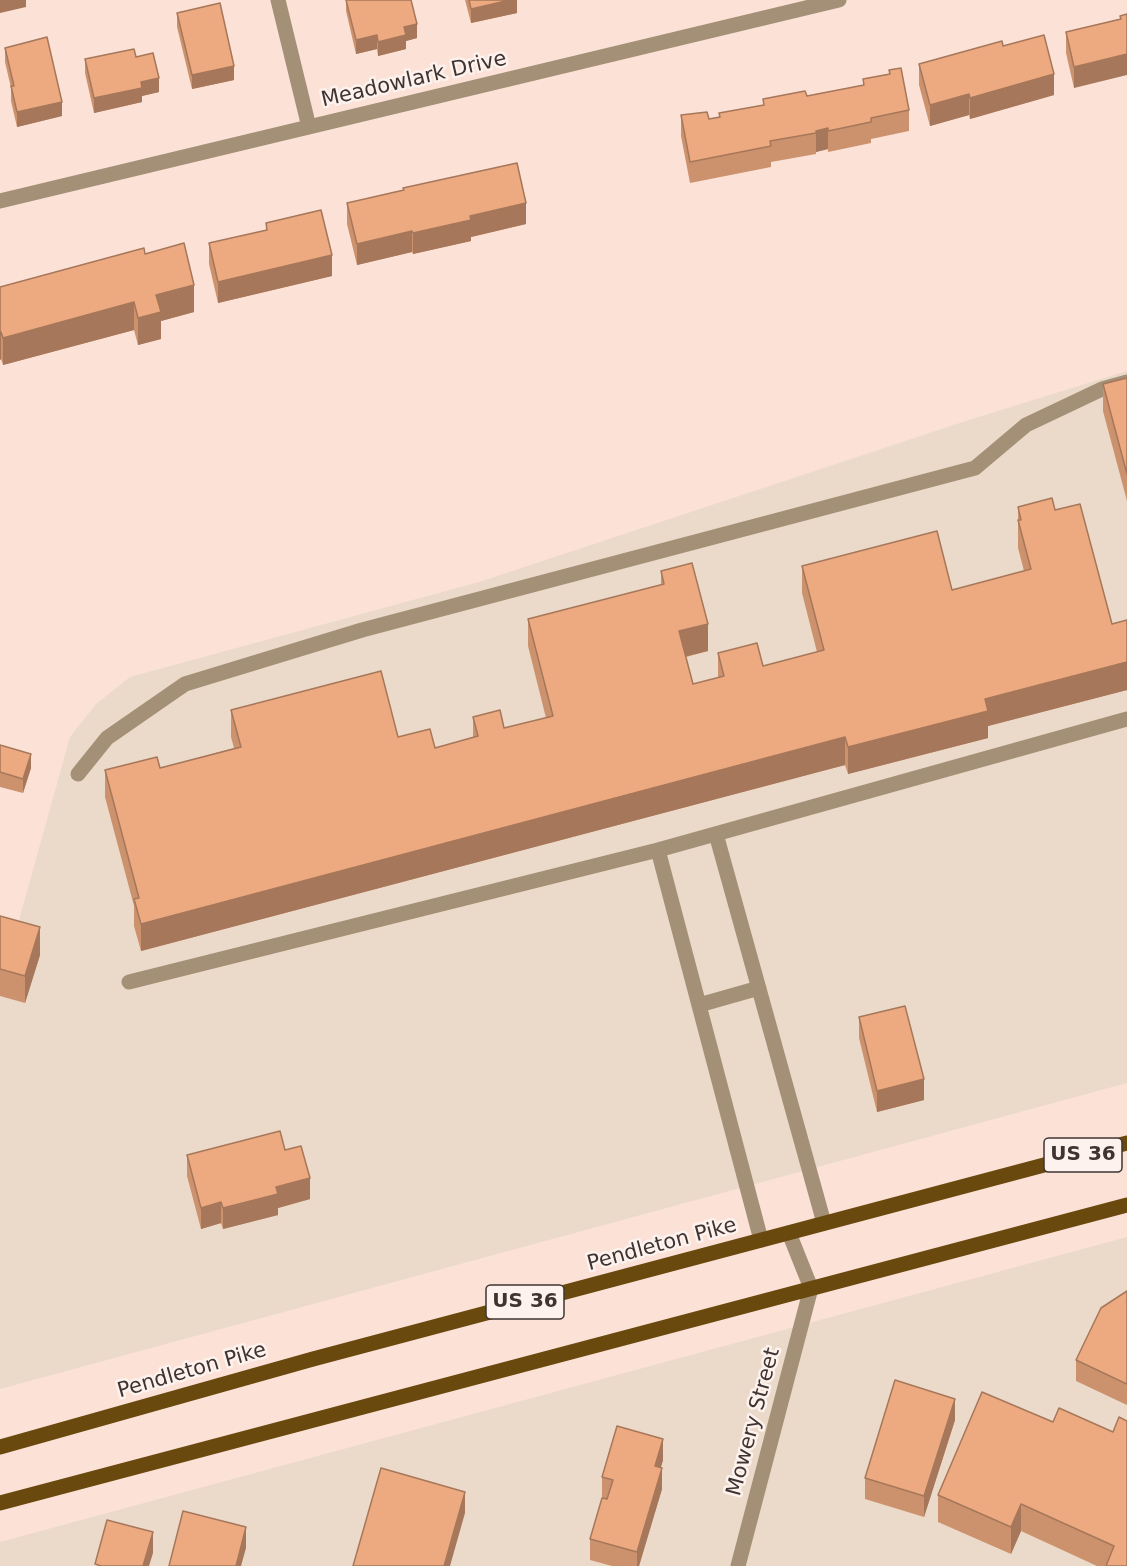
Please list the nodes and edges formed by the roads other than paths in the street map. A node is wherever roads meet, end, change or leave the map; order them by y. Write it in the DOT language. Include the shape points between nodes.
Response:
graph roads {
  1 [pos="278,0"];
  2 [pos="839,0"];
  3 [pos="309,127"];
  4 [pos="0,201"];
  5 [pos="1127,382"];
  6 [pos="1127,719"];
  7 [pos="78,774"];
  8 [pos="716,834"];
  9 [pos="658,850"];
  10 [pos="129,982"];
  11 [pos="759,988"];
  12 [pos="699,1005"];
  13 [pos="1127,1143"];
  14 [pos="1127,1205"];
  15 [pos="824,1223"];
  16 [pos="789,1233"];
  17 [pos="761,1240"];
  18 [pos="811,1288"];
  19 [pos="0,1447"];
  20 [pos="0,1503"];
  21 [pos="738,1566"];
  1 -- 3 [label="street"];
  2 -- 3 [label="street, Meadowlark Drive"];
  3 -- 4 [label="street, Meadowlark Drive"];
  5 -- 7 [label="street" via="1102,389 1026,425 975,468 362,630 185,684 107,738"];
  6 -- 8 [label="street"];
  8 -- 9 [label="street"];
  8 -- 11 [label="street"];
  9 -- 10 [label="street"];
  9 -- 12 [label="street"];
  11 -- 12 [label="street"];
  11 -- 15 [label="street"];
  12 -- 17 [label="street"];
  13 -- 15 [label="main road, Pendleton Pike / US 36"];
  14 -- 18 [label="main road"];
  15 -- 16 [label="main road, Pendleton Pike / US 36"];
  16 -- 17 [label="main road, Pendleton Pike / US 36"];
  16 -- 18 [label="street"];
  17 -- 19 [label="main road, Pendleton Pike / US 36"];
  18 -- 20 [label="main road"];
  18 -- 21 [label="street, Mowery Street"];
}
